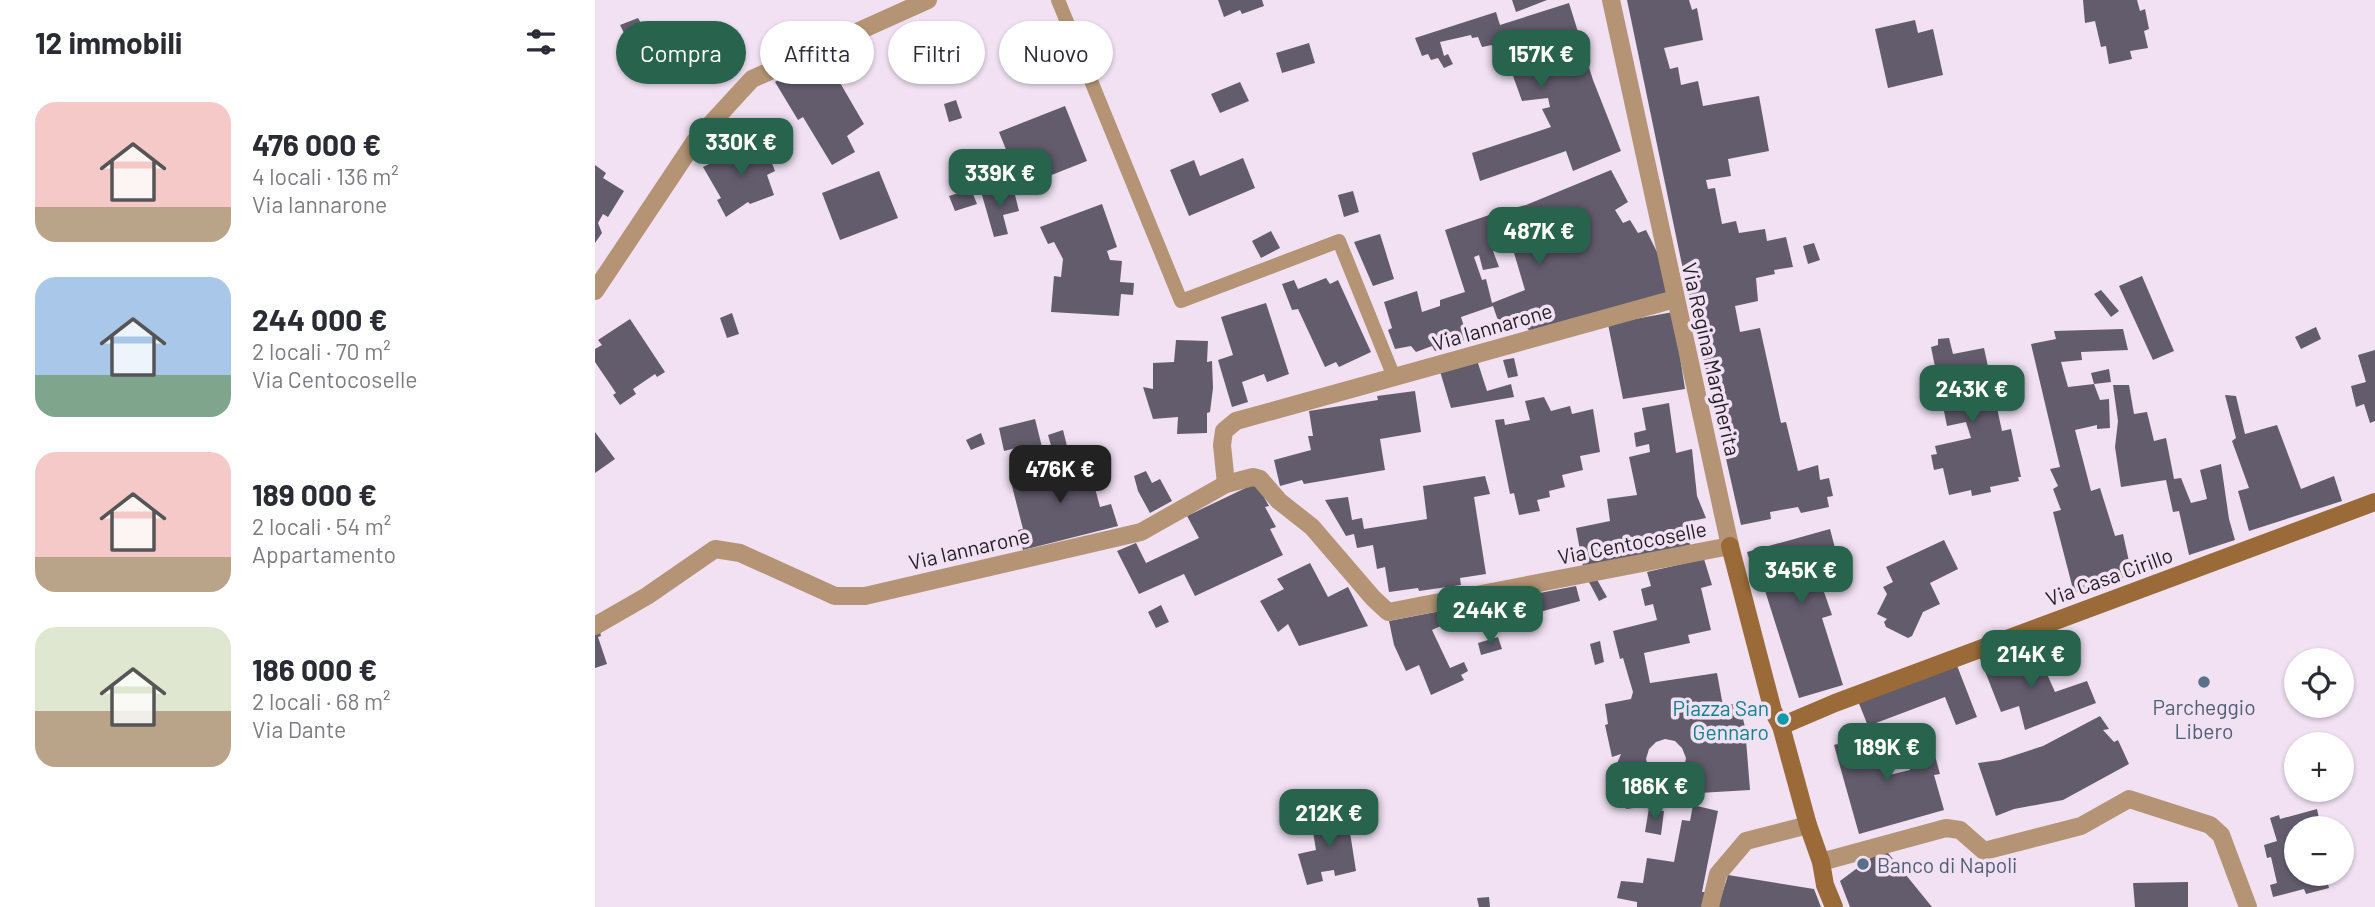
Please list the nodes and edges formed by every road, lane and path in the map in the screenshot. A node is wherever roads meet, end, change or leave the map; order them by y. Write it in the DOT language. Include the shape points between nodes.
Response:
graph roads {
  1 [pos="928,0"];
  2 [pos="1058,0"];
  3 [pos="1611,0"];
  4 [pos="595,291"];
  5 [pos="1675,299"];
  6 [pos="1394,377"];
  7 [pos="1226,484"];
  8 [pos="2375,502"];
  9 [pos="1730,546"];
  10 [pos="595,626"];
  11 [pos="1781,726"];
  12 [pos="1808,825"];
  13 [pos="1821,862"];
  14 [pos="1710,907"];
  15 [pos="1833,907"];
  16 [pos="2248,907"];
  1 -- 4 [label="street" via="753,79 695,141"];
  2 -- 6 [label="lane" via="1181,301 1339,241"];
  3 -- 5 [label="street, Via Regina Margherita"];
  5 -- 6 [label="street, Via Iannarone"];
  5 -- 9 [label="street, Via Regina Margherita"];
  6 -- 7 [label="street, Via Iannarone" via="1236,421 1224,431"];
  7 -- 9 [label="street, Via Centocoselle" via="1260,479 1321,536 1388,612"];
  7 -- 10 [label="street, Via Iannarone" via="1142,532 865,596 835,596 740,553 715,549"];
  8 -- 11 [label="street, Via Casa Cirillo"];
  9 -- 11 [label="street, Via Regina Margherita"];
  11 -- 12 [label="street, Via Regina Margherita"];
  12 -- 13 [label="street, Via Regina Margherita"];
  12 -- 14 [label="street" via="1746,841 1718,874"];
  13 -- 15 [label="street, Via Regina Margherita"];
  13 -- 16 [label="street" via="1946,828 1960,830 1984,851 2081,826 2129,799 2210,824 2221,835"];
}
